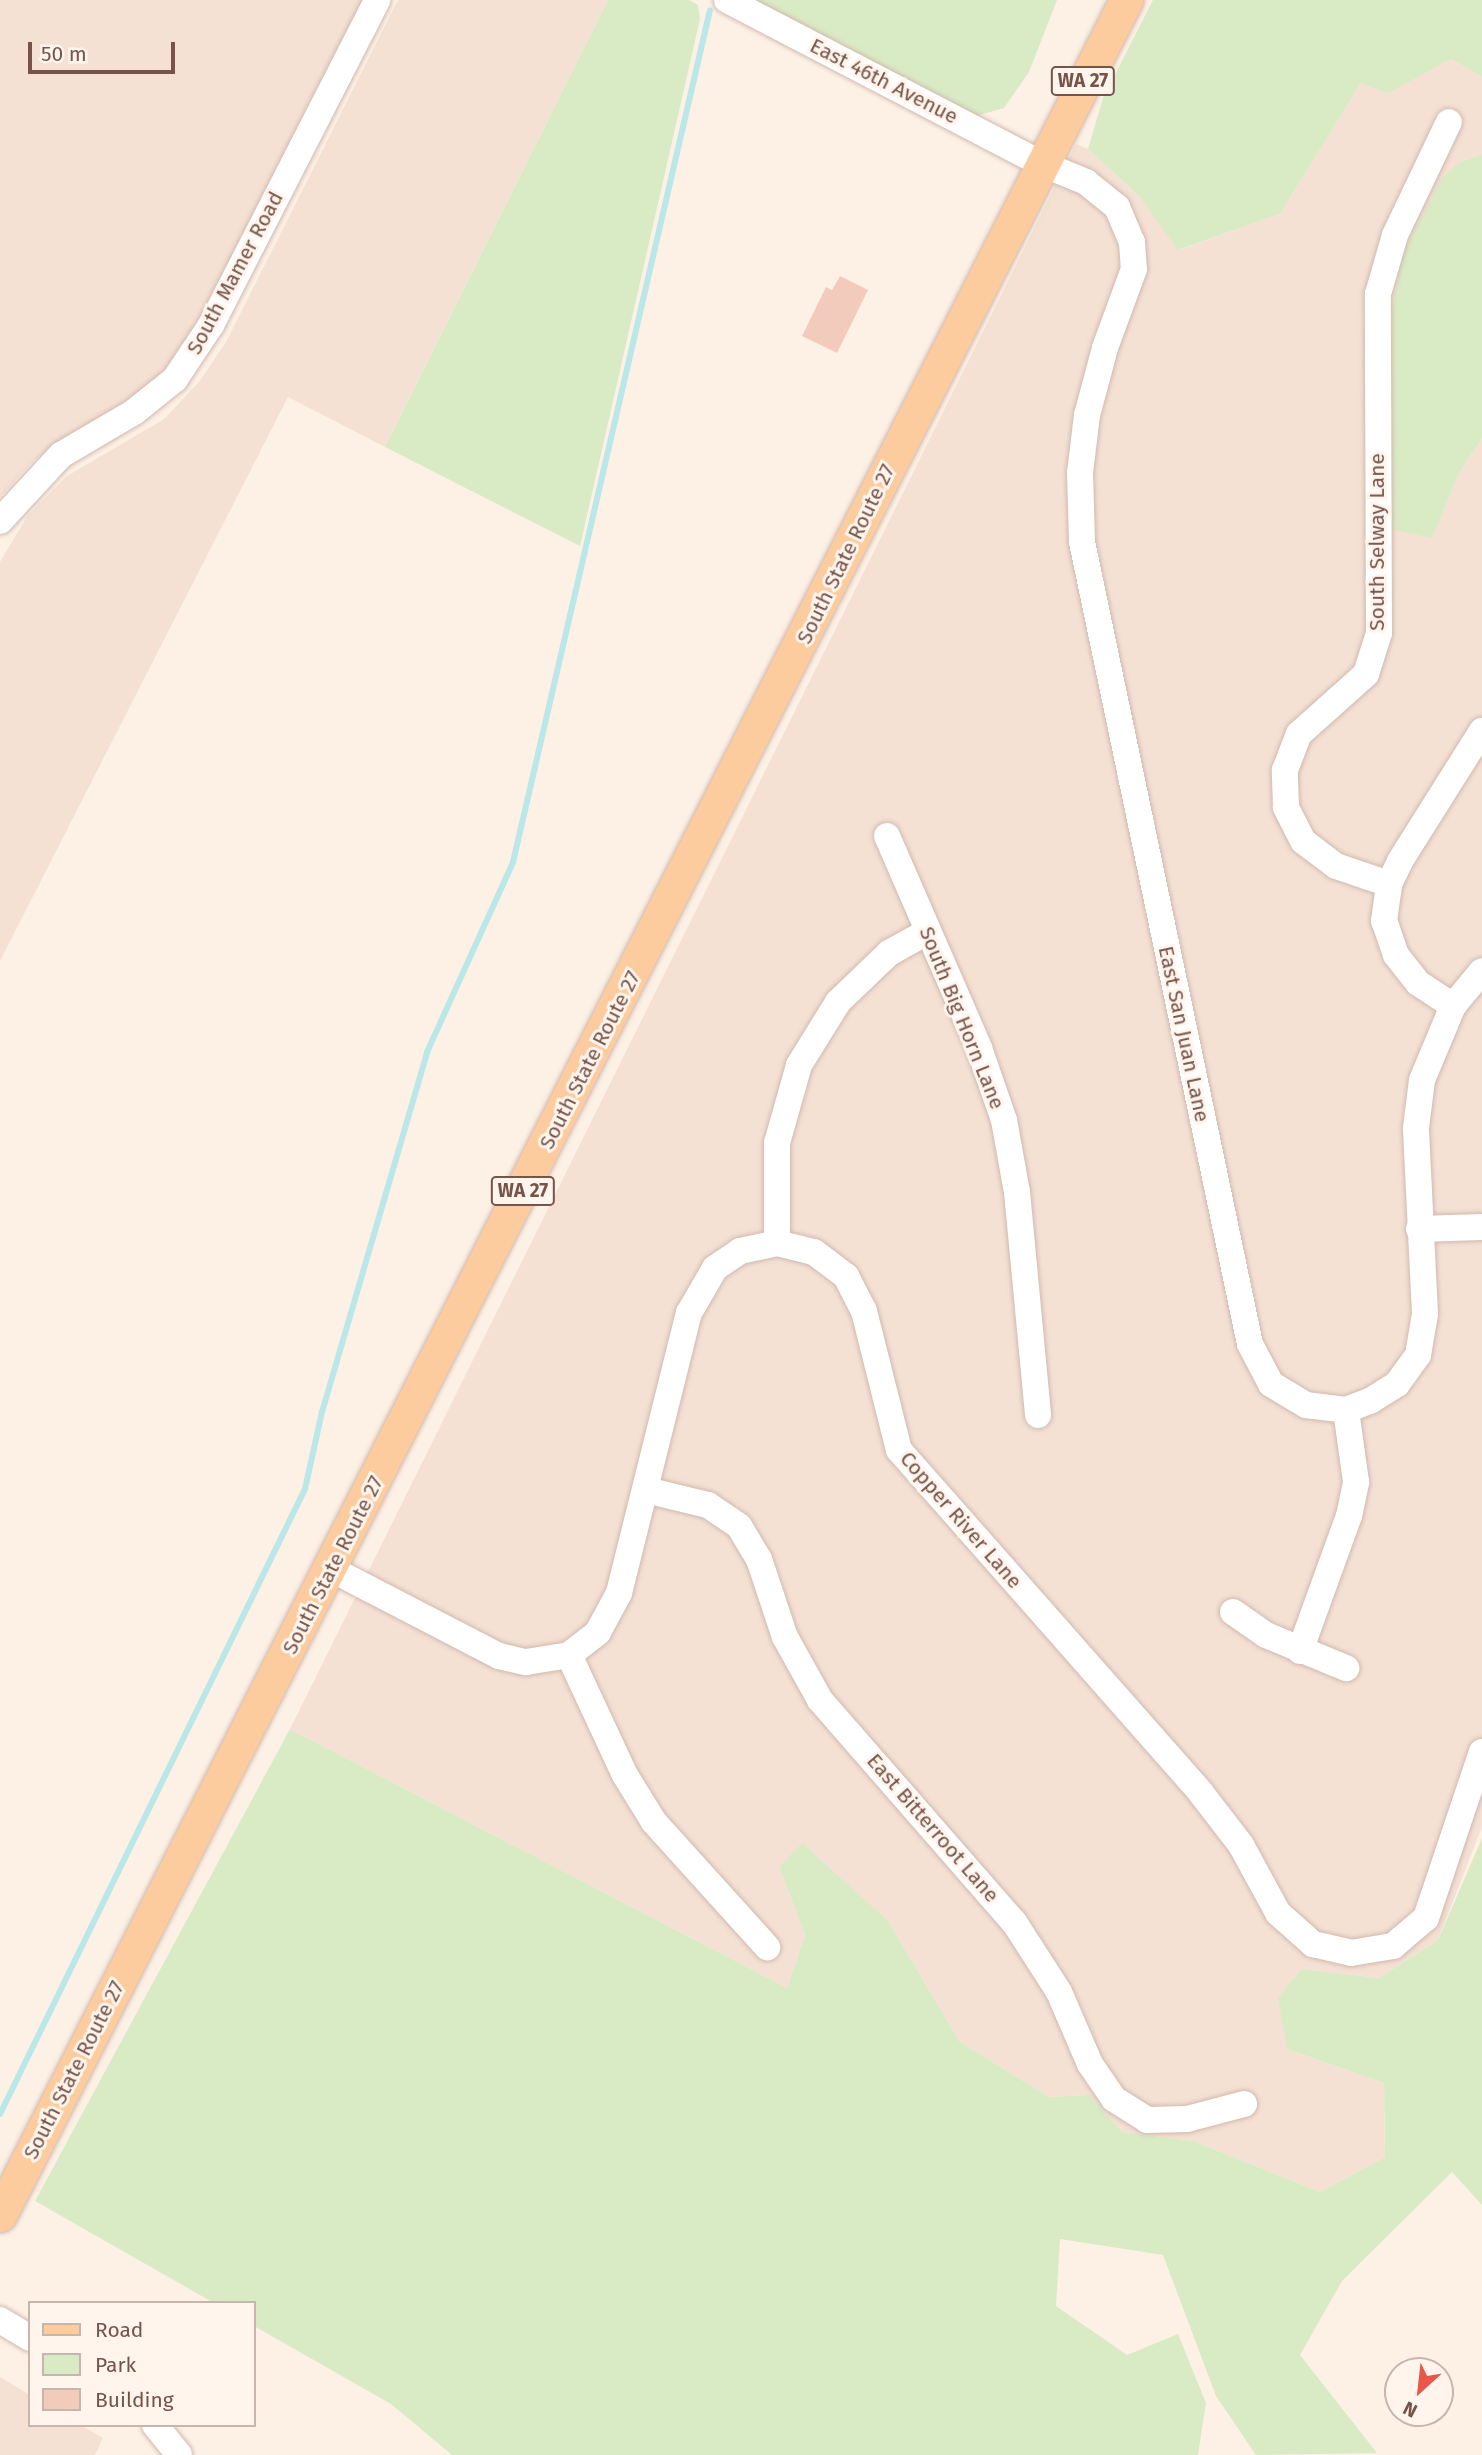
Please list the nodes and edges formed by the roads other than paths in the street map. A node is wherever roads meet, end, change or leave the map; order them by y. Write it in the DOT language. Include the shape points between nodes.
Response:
graph roads {
  1 [pos="377,0"];
  2 [pos="727,0"];
  3 [pos="1126,0"];
  4 [pos="1449,122"];
  5 [pos="1040,163"];
  6 [pos="0,521"];
  7 [pos="1482,731"];
  8 [pos="887,836"];
  9 [pos="1389,884"];
  10 [pos="927,932"];
  11 [pos="1482,971"];
  12 [pos="1454,1006"];
  13 [pos="1482,1227"];
  14 [pos="1419,1229"];
  15 [pos="777,1242"];
  16 [pos="1346,1410"];
  17 [pos="1038,1415"];
  18 [pos="646,1490"];
  19 [pos="331,1569"];
  20 [pos="1233,1612"];
  21 [pos="1300,1651"];
  22 [pos="569,1655"];
  23 [pos="1346,1668"];
  24 [pos="1482,1752"];
  25 [pos="1476,1791"];
  26 [pos="767,1947"];
  27 [pos="1244,2105"];
  28 [pos="0,2215"];
  29 [pos="0,2320"];
  30 [pos="28,2337"];
  31 [pos="157,2427"];
  32 [pos="179,2455"];
  1 -- 6 [label="street, South Mamer Road" via="211,326 175,379 134,412 61,455"];
  2 -- 5 [label="street, East 46th Avenue"];
  3 -- 5 [label="main road, WA 27"];
  4 -- 9 [label="street, South Selway Lane" via="1395,235 1378,294 1379,633 1366,674 1299,734 1285,770 1286,807 1303,841 1336,866"];
  5 -- 16 [label="street, East San Juan Lane" via="1086,182 1117,207 1132,242 1135,269 1105,348 1087,415 1080,473 1082,542 1250,1344 1271,1384 1306,1405"];
  5 -- 19 [label="main road, South State Route 27 / WA 27"];
  7 -- 9 [label="street"];
  8 -- 10 [label="street, South Big Horn Lane"];
  9 -- 12 [label="street" via="1384,921 1396,955 1418,983"];
  10 -- 15 [label="street" via="889,953 838,1002 799,1065 777,1143"];
  10 -- 17 [label="street, South Big Horn Lane" via="979,1048 1004,1120 1017,1192"];
  11 -- 12 [label="street"];
  12 -- 14 [label="street" via="1422,1080 1416,1128"];
  13 -- 14 [label="street"];
  14 -- 16 [label="street" via="1425,1314 1418,1355 1397,1384"];
  15 -- 18 [label="street, Copper River Lane" via="740,1251 715,1268 689,1313"];
  15 -- 25 [label="street, Copper River Lane" via="814,1252 846,1276 864,1311 899,1450 1201,1793 1241,1845 1278,1913 1312,1944 1351,1953 1393,1946 1426,1918"];
  16 -- 21 [label="street" via="1356,1482 1349,1516"];
  18 -- 22 [label="street, Copper River Lane" via="619,1593 598,1632"];
  18 -- 27 [label="street, East Bitterroot Lane" via="708,1505 739,1526 759,1559 785,1637 820,1700 1014,1922 1059,1992 1090,2064 1114,2099 1147,2120 1187,2119"];
  19 -- 22 [label="street, Copper River Lane" via="499,1656 526,1662"];
  19 -- 28 [label="main road, South State Route 27 / WA 27"];
  20 -- 21 [label="street"];
  21 -- 23 [label="street"];
  22 -- 26 [label="street" via="625,1775 654,1822"];
  24 -- 25 [label="street, Copper River Lane"];
  29 -- 30 [label="street"];
  31 -- 32 [label="street"];
}
